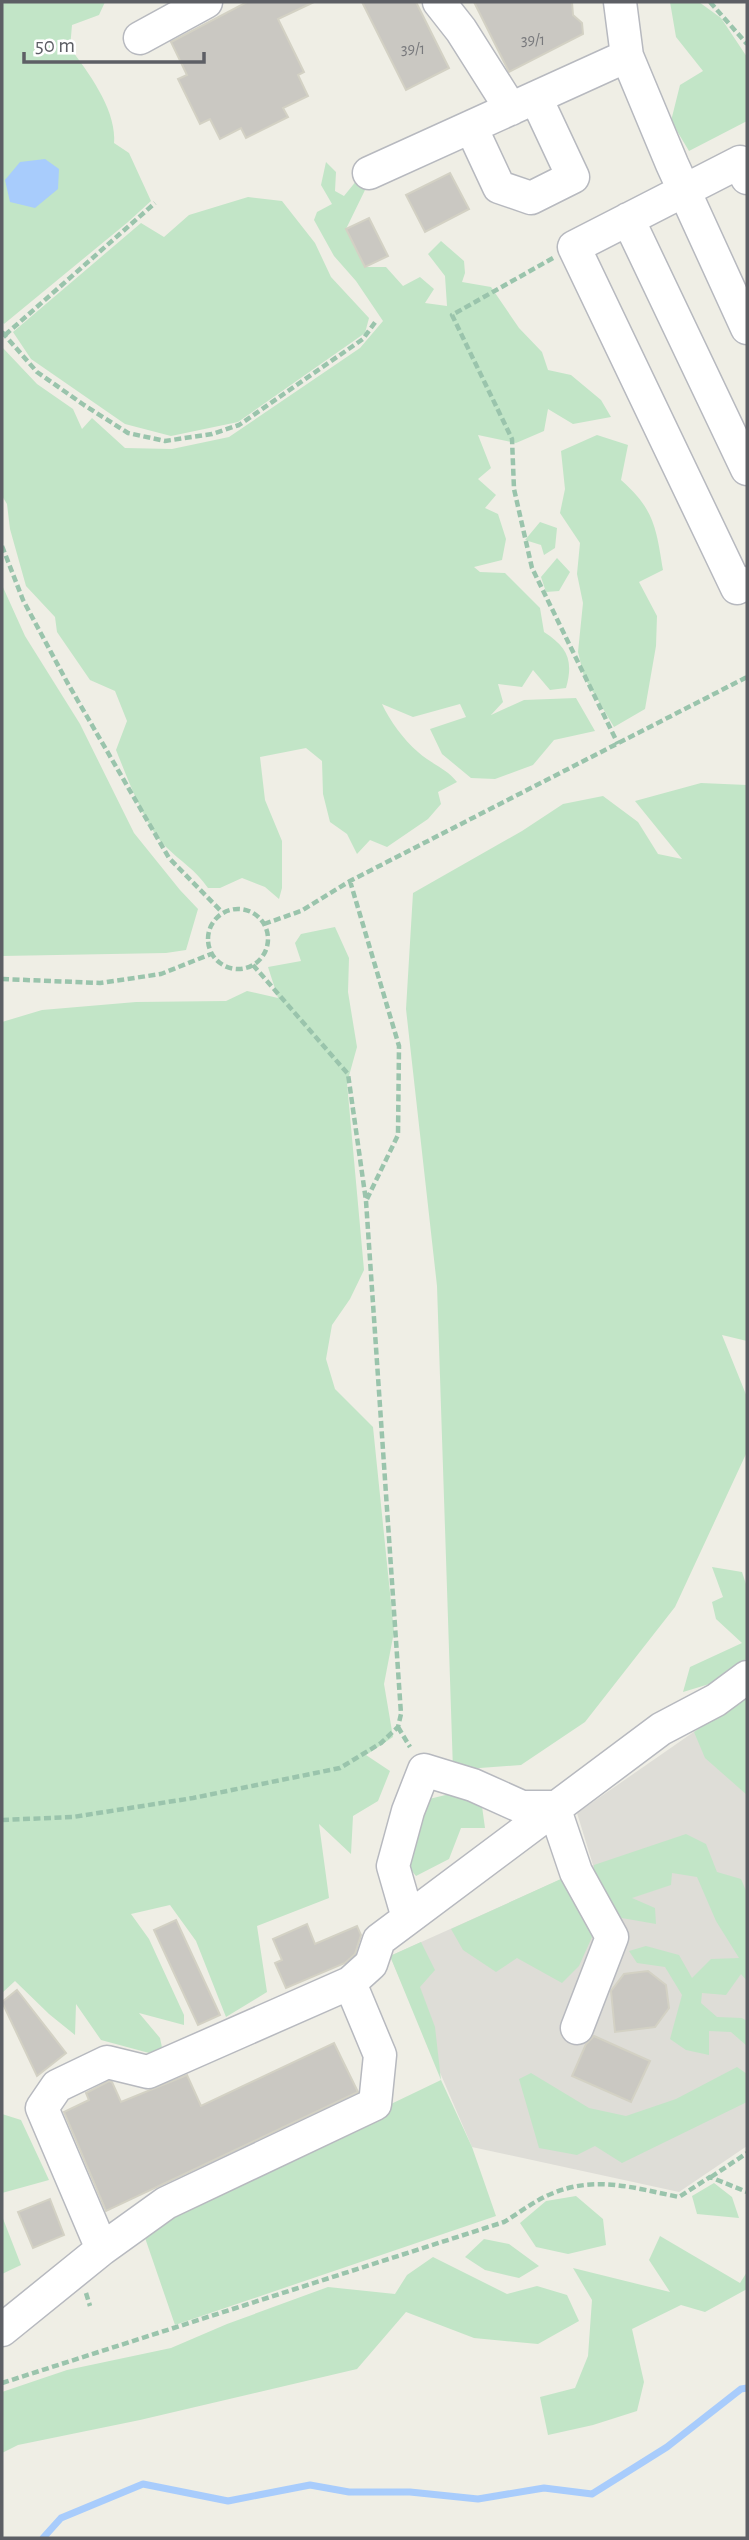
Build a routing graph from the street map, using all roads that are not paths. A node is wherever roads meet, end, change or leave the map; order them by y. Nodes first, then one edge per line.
1 (206, 2) edge
2 (439, 2) edge
3 (620, 2) edge
4 (140, 38) dead end
5 (627, 56) junction
6 (524, 103) junction
7 (471, 127) junction
8 (369, 173) dead end
9 (747, 178) edge
10 (684, 191) junction
11 (628, 219) junction
12 (747, 328) edge
13 (747, 470) edge
14 (747, 583) edge
15 (747, 1678) edge
16 (554, 1807) junction
17 (408, 1918) junction
18 (350, 1983) junction
19 (577, 2028) dead end
20 (102, 2249) junction
21 (2, 2330) edge

1 - 4 lane
2 - 6 lane
3 - 5 lane
5 - 6 lane
5 - 10 lane
6 - 7 lane
6 - 7 lane
7 - 8 lane
9 - 10 lane
10 - 11 lane
10 - 12 lane
11 - 13 lane
11 - 14 lane
15 - 16 lane
16 - 17 lane
16 - 17 lane
16 - 19 lane
17 - 18 lane
18 - 20 lane
18 - 20 lane
20 - 21 lane

